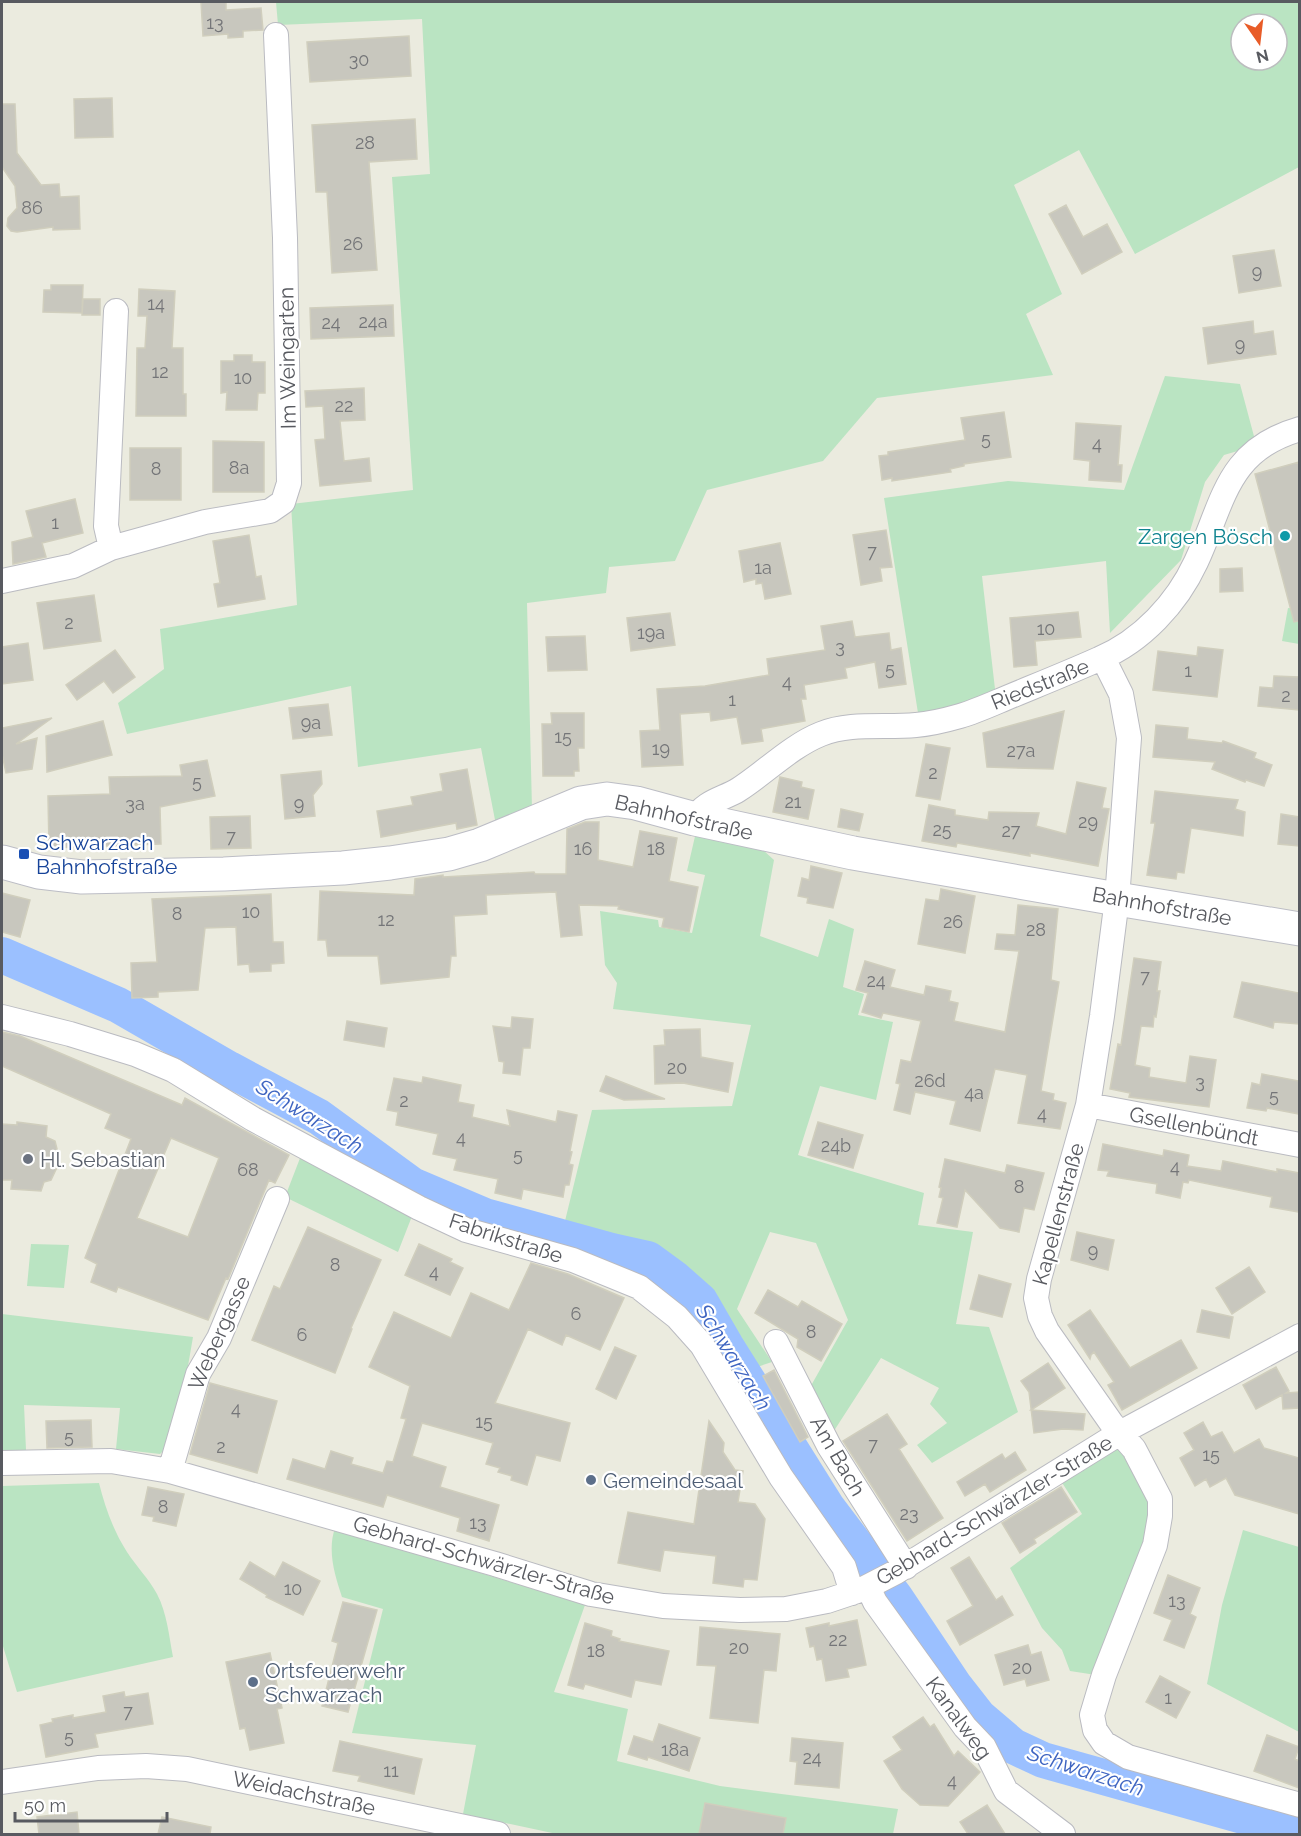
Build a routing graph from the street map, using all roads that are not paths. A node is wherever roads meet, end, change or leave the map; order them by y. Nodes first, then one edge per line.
1 (276, 35) dead end
2 (116, 311) dead end
3 (1299, 429) edge
4 (111, 548) junction
5 (2, 581) edge
6 (1103, 658) junction
7 (695, 819) junction
8 (2, 862) edge
9 (1117, 899) junction
10 (1299, 929) edge
11 (2, 1017) edge
12 (1088, 1105) junction
13 (1299, 1145) edge
14 (277, 1200) dead end
15 (1299, 1336) edge
16 (776, 1342) dead end
17 (1120, 1433) junction
18 (2, 1463) edge
19 (170, 1470) junction
20 (901, 1570) junction
21 (863, 1588) junction
22 (2, 1782) edge
23 (1299, 1805) edge
24 (498, 1834) edge
25 (1063, 1834) edge

1 - 4 street, Im Weingarten
2 - 4 street
3 - 6 street, Riedstraße
4 - 5 street, Im Weingarten
6 - 7 street, Riedstraße
6 - 9 street, Kapellenstraße
7 - 8 street, Bahnhofstraße
7 - 9 street, Bahnhofstraße
9 - 10 street, Bahnhofstraße
9 - 12 street, Kapellenstraße
11 - 21 street, Fabrikstraße
12 - 13 street, Gsellenbündt
12 - 17 street, Kapellenstraße
14 - 19 street, Webergasse
15 - 17 street, Gebhard-Schwärzler-Straße
16 - 20 street, Am Bach
17 - 20 street, Gebhard-Schwärzler-Straße
17 - 23 street, Kapellenstraße
18 - 19 street, Gebhard-Schwärzler-Straße
19 - 21 street, Gebhard-Schwärzler-Straße
20 - 21 street, Gebhard-Schwärzler-Straße
21 - 25 street, Kanalweg
22 - 24 street, Weidachstraße

